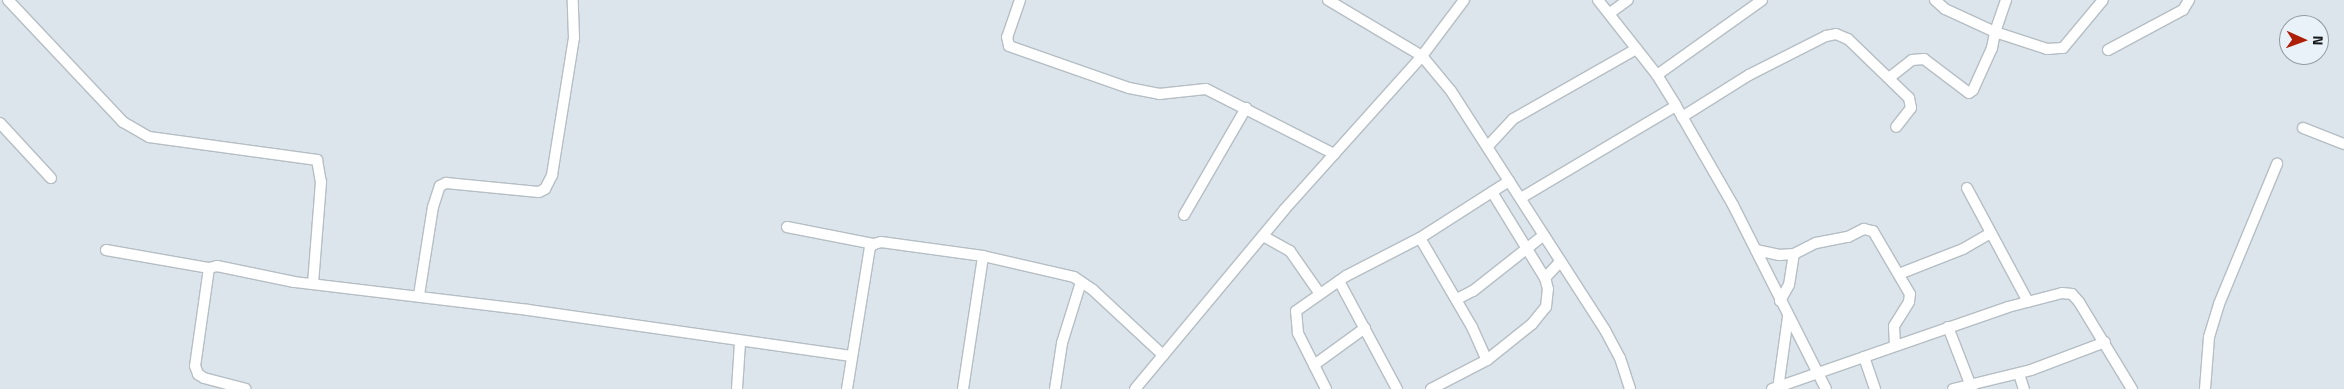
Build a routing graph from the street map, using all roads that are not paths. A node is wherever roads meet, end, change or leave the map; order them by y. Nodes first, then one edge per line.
1 (8, 0) edge
2 (573, 0) edge
3 (1020, 0) edge
4 (1328, 0) edge
5 (1464, 0) edge
6 (1598, 0) edge
7 (1628, 0) edge
8 (1760, 0) edge
9 (1935, 0) edge
10 (2006, 0) edge
11 (2103, 0) edge
12 (2189, 0) edge
13 (1610, 13) junction
14 (1995, 32) junction
15 (1636, 49) junction
16 (2108, 50) dead end
17 (1422, 56) junction
18 (1657, 75) junction
19 (1889, 78) junction
20 (1676, 106) junction
21 (1246, 108) junction
22 (1682, 116) junction
23 (0, 123) edge
24 (1896, 127) dead end
25 (2303, 128) dead end
26 (2344, 144) edge
27 (1488, 146) junction
28 (1334, 154) junction
29 (2277, 164) dead end
30 (51, 178) dead end
31 (1509, 181) junction
32 (1967, 188) dead end
33 (1492, 192) junction
34 (1521, 198) junction
35 (1184, 215) dead end
36 (787, 228) dead end
37 (1991, 233) junction
38 (1544, 234) junction
39 (1263, 236) junction
40 (1420, 238) junction
41 (874, 244) junction
42 (1526, 248) junction
43 (106, 250) dead end
44 (1756, 250) junction
45 (1794, 254) junction
46 (983, 256) junction
47 (1561, 261) junction
48 (209, 268) junction
49 (1899, 274) junction
50 (1544, 278) junction
51 (1340, 281) junction
52 (1081, 282) junction
53 (313, 284) junction
54 (1320, 294) junction
55 (419, 296) junction
56 (1456, 299) junction
57 (1780, 301) junction
58 (2028, 302) junction
59 (1788, 317) junction
60 (1948, 327) junction
61 (1365, 328) junction
62 (740, 342) junction
63 (2106, 342) junction
64 (1895, 346) junction
65 (1163, 355) junction
66 (850, 356) junction
67 (1864, 357) junction
68 (1487, 360) junction
69 (1314, 365) junction
70 (1820, 373) junction
71 (2019, 374) junction
72 (1971, 386) edge
73 (1434, 388) edge
74 (1776, 388) edge
75 (246, 389) edge
76 (737, 389) edge
77 (847, 389) edge
78 (963, 389) edge
79 (1055, 389) edge
80 (1134, 389) edge
81 (1326, 389) edge
82 (1397, 389) edge
83 (1630, 389) edge
84 (1826, 389) edge
85 (1874, 389) edge
86 (1953, 389) edge
87 (2024, 389) edge
88 (2132, 389) edge
89 (2205, 389) edge

1 - 53 street
2 - 55 street
3 - 21 street
4 - 17 street
5 - 17 street
6 - 13 street
7 - 13 street
8 - 18 street
9 - 14 street
10 - 14 street
11 - 14 street
12 - 16 street
13 - 15 street
14 - 19 street
15 - 18 street
15 - 27 street
17 - 27 street
17 - 28 street
18 - 20 street
19 - 22 street
19 - 24 street
20 - 22 street
20 - 34 street
21 - 28 street
21 - 35 street
22 - 44 street
23 - 30 street
25 - 26 street
27 - 31 street
28 - 39 street
29 - 89 street
31 - 33 street
31 - 34 street
32 - 37 street
33 - 40 street
33 - 42 street
34 - 38 street
36 - 41 street
37 - 49 street
37 - 58 street
38 - 42 street
38 - 47 street
39 - 54 street
39 - 65 street
40 - 51 street
40 - 56 street
41 - 46 street
41 - 66 street
42 - 50 street
42 - 56 street
43 - 48 street
44 - 45 street
44 - 57 street
45 - 49 street
45 - 57 street
46 - 52 street
46 - 78 street
47 - 50 street
47 - 83 street
48 - 53 street
48 - 75 street
49 - 64 street
50 - 68 street
51 - 54 street
51 - 61 street
52 - 65 street
52 - 79 street
53 - 55 street
54 - 69 street
55 - 62 street
56 - 68 street
57 - 59 street
58 - 60 street
58 - 63 street
59 - 70 street
59 - 74 street
60 - 64 street
60 - 72 street
61 - 69 street
61 - 82 street
62 - 66 street
62 - 76 street
63 - 71 street
63 - 88 street
64 - 67 street
65 - 80 street
66 - 77 street
67 - 70 street
67 - 85 street
68 - 73 street
69 - 81 street
70 - 74 street
70 - 84 street
71 - 72 street
71 - 87 street
72 - 86 street

